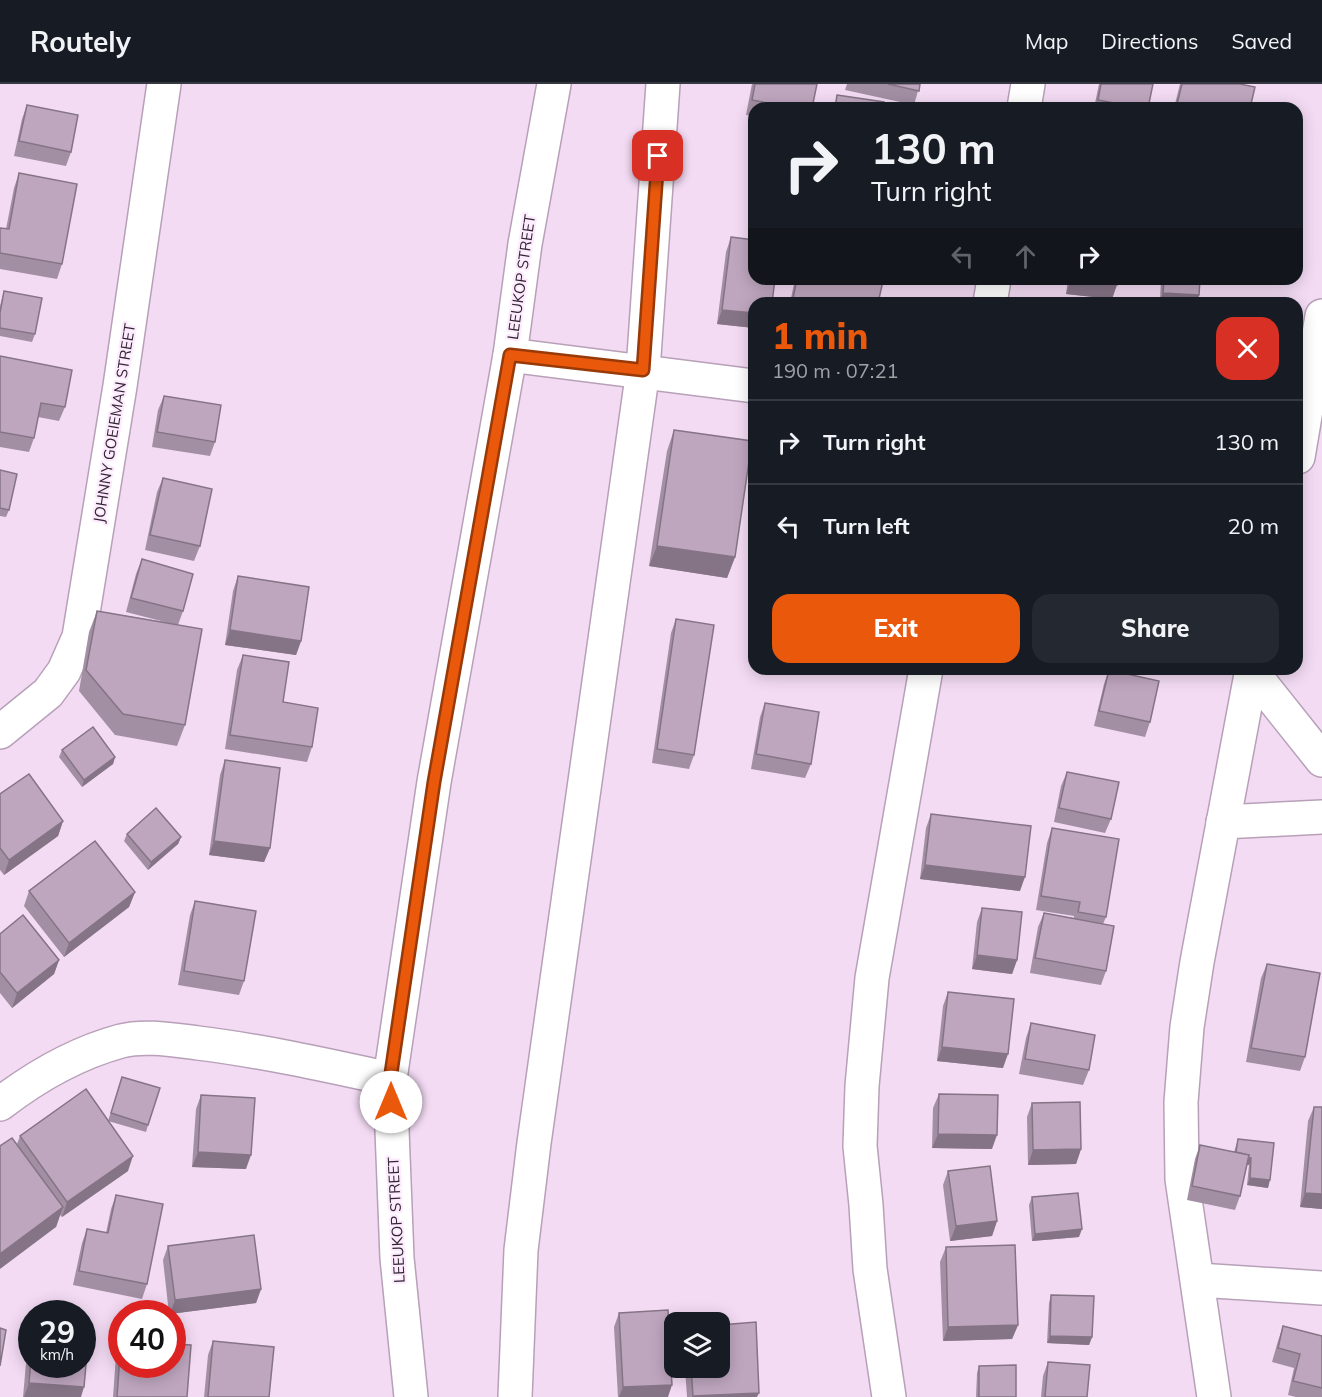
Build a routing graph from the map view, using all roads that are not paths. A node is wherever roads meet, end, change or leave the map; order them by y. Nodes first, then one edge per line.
1 (164, 84) edge
2 (554, 84) edge
3 (663, 84) edge
4 (1028, 84) edge
5 (1025, 102) edge
6 (1322, 316) edge
7 (510, 355) junction
8 (643, 370) junction
9 (748, 385) edge
10 (1303, 428) edge
11 (925, 675) edge
12 (1251, 675) edge
13 (1256, 675) edge
14 (0, 732) edge
15 (1322, 760) edge
16 (1322, 818) edge
17 (1224, 822) junction
18 (390, 1080) junction
19 (0, 1104) edge
20 (1198, 1280) junction
21 (1322, 1288) edge
22 (411, 1397) edge
23 (515, 1397) edge
24 (889, 1397) edge
25 (1214, 1397) edge

1 - 14 street, JOHNNY GOEIEMAN STREET
2 - 7 street, LEEUKOP STREET
3 - 8 street
4 - 5 street
6 - 10 street
7 - 8 street
7 - 18 street, LEEUKOP STREET
8 - 9 street
8 - 23 street
11 - 24 street
12 - 17 street
13 - 15 street
16 - 17 street
17 - 20 street
18 - 19 street
18 - 22 street, LEEUKOP STREET
20 - 21 street
20 - 25 street

